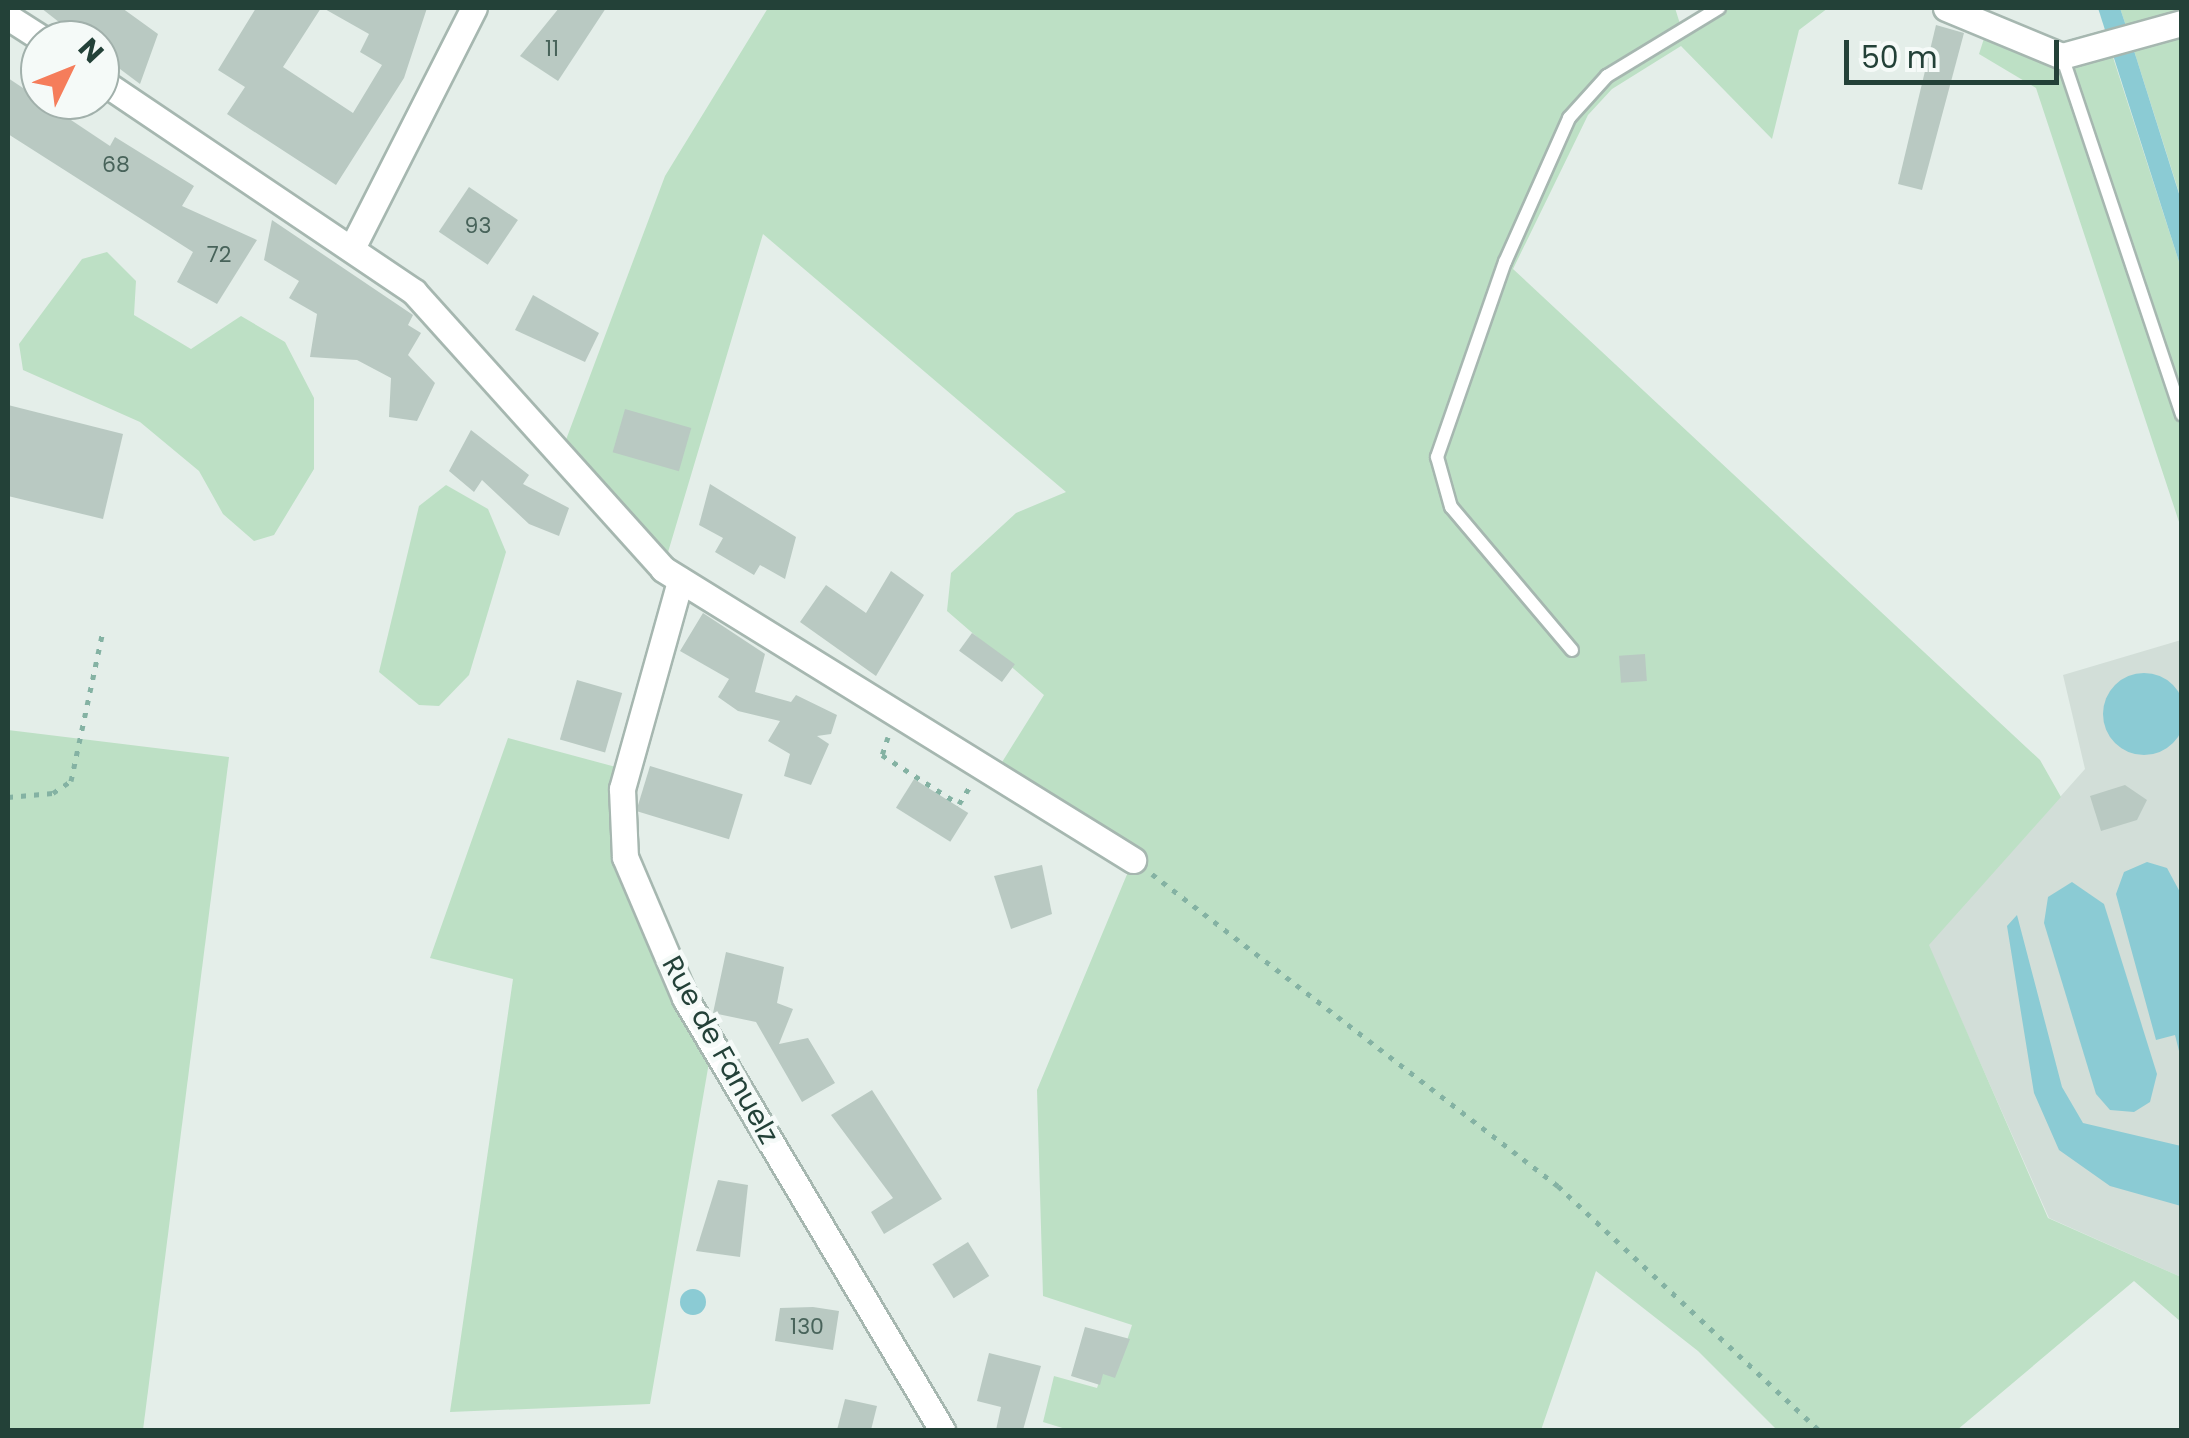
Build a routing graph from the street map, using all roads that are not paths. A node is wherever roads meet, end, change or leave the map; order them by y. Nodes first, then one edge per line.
1 (474, 8) edge
2 (1719, 8) edge
3 (1946, 8) edge
4 (2182, 23) edge
5 (2062, 56) junction
6 (120, 93) edge
7 (352, 248) junction
8 (2182, 414) edge
9 (680, 581) junction
10 (1572, 650) dead end
11 (1134, 860) road end
12 (942, 1430) edge

1 - 7 street
2 - 10 lane
3 - 5 street
4 - 5 street
5 - 8 lane
6 - 7 street
7 - 9 street
9 - 11 street
9 - 12 street, Rue de Fanuelz

